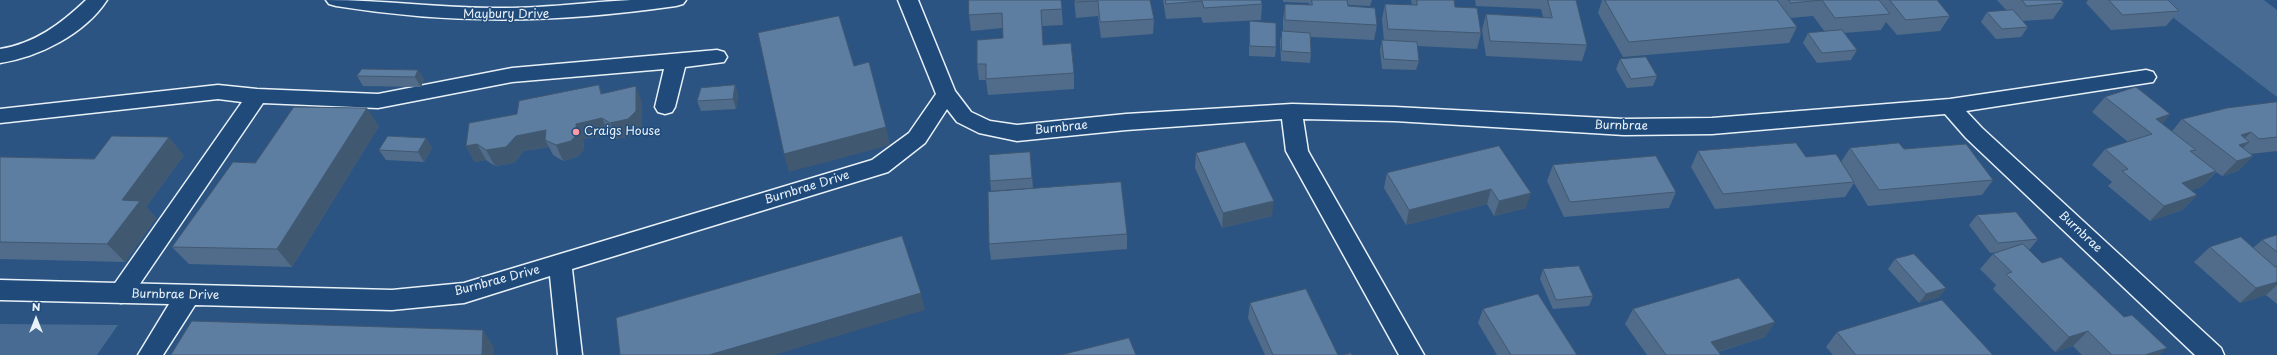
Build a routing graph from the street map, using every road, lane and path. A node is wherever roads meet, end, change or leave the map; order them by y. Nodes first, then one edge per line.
1 (97, 0) edge
2 (336, 0) edge
3 (676, 0) edge
4 (908, 0) edge
5 (0, 56) edge
6 (717, 57) dead end
7 (676, 61) junction
8 (2146, 77) dead end
9 (946, 94) junction
10 (257, 96) junction
11 (1950, 106) junction
12 (665, 107) dead end
13 (1292, 112) junction
14 (0, 116) edge
15 (560, 264) junction
16 (0, 290) edge
17 (121, 294) junction
18 (188, 295) junction
19 (150, 355) edge
20 (570, 355) edge
21 (1412, 355) edge
22 (2212, 355) edge

1 - 5 street
2 - 3 street, Maybury Drive
4 - 9 street, Burnbrae
6 - 7 street
7 - 10 street
7 - 12 street
8 - 11 street, Burnbrae
9 - 13 street, Burnbrae
9 - 15 street, Burnbrae Drive
10 - 14 street
10 - 17 street
11 - 13 street, Burnbrae
11 - 22 street, Burnbrae
13 - 21 street
15 - 18 street, Burnbrae Drive
15 - 20 street
16 - 17 street, Burnbrae Drive
17 - 18 street, Burnbrae Drive
18 - 19 street

